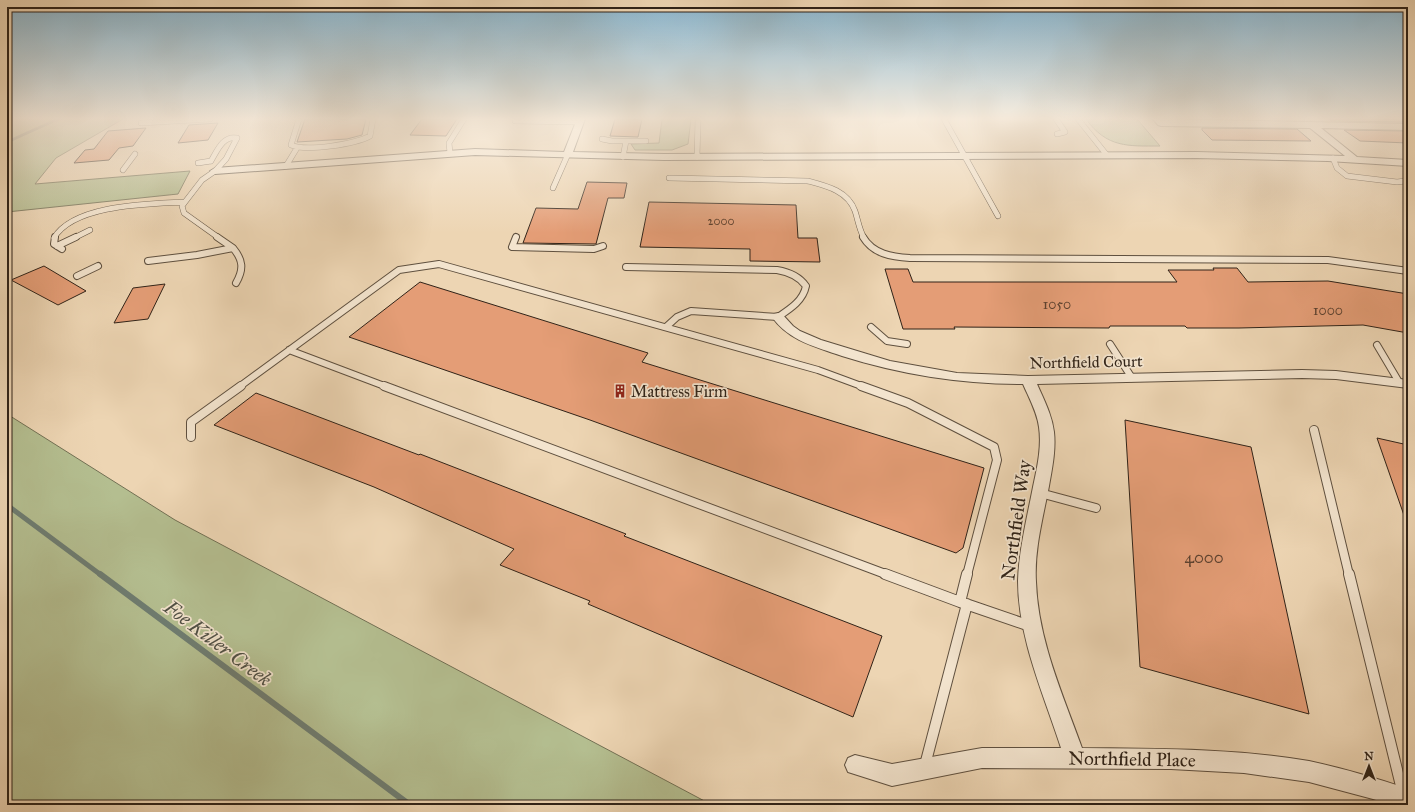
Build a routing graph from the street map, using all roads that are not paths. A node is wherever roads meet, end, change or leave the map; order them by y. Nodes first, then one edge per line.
1 (132, 157) edge
2 (214, 157) edge
3 (227, 157) edge
4 (292, 157) edge
5 (401, 157) edge
6 (567, 157) edge
7 (688, 157) edge
8 (696, 157) joint
9 (710, 157) edge
10 (965, 157) edge
11 (1270, 157) edge
12 (1351, 157) edge
13 (1333, 158) junction
14 (1354, 159) junction
15 (211, 161) junction
16 (198, 163) dead end
17 (1408, 163) edge
18 (286, 166) junction
19 (123, 170) dead end
20 (215, 171) junction
21 (669, 178) dead end
22 (1408, 178) edge
23 (553, 188) dead end
24 (184, 202) junction
25 (998, 216) dead end
26 (90, 230) dead end
27 (516, 237) dead end
28 (603, 246) dead end
29 (233, 248) junction
30 (148, 261) dead end
31 (98, 266) dead end
32 (626, 267) dead end
33 (1408, 271) edge
34 (77, 276) dead end
35 (236, 284) dead end
36 (778, 317) junction
37 (666, 327) junction
38 (871, 327) dead end
39 (907, 344) dead end
40 (1110, 344) dead end
41 (1377, 345) dead end
42 (289, 350) junction
43 (1132, 378) junction
44 (1028, 380) junction
45 (1403, 383) edge
46 (1314, 430) dead end
47 (191, 437) dead end
48 (1040, 493) junction
49 (1096, 508) dead end
50 (964, 603) junction
51 (1033, 627) junction
52 (1075, 758) junction
53 (855, 765) dead end
54 (924, 770) junction
55 (1406, 799) edge

1 - 19 lane
2 - 15 lane
3 - 20 lane
4 - 18 lane
5 - 18 street
6 - 23 lane
7 - 8 street
8 - 9 street
10 - 25 lane
11 - 13 street
12 - 14 street
13 - 14 street
13 - 22 lane
14 - 17 street
15 - 16 lane
15 - 20 lane
18 - 20 street
20 - 24 lane
21 - 33 lane
24 - 26 lane
24 - 29 lane
27 - 28 lane
29 - 30 lane
29 - 35 lane
31 - 34 lane
32 - 36 lane
36 - 37 lane
36 - 44 street, Northfield Court
37 - 42 lane
37 - 50 lane
38 - 39 lane
40 - 43 lane
41 - 45 lane
42 - 47 lane
42 - 50 lane
43 - 44 street, Northfield Court
43 - 45 street, Northfield Court
44 - 48 street, Northfield Way
46 - 55 lane
48 - 49 lane
48 - 51 street, Northfield Way
50 - 51 lane
50 - 54 lane
51 - 52 street, Northfield Way
52 - 54 street, Northfield Place
52 - 55 street, Northfield Place
53 - 54 street, Northfield Place

